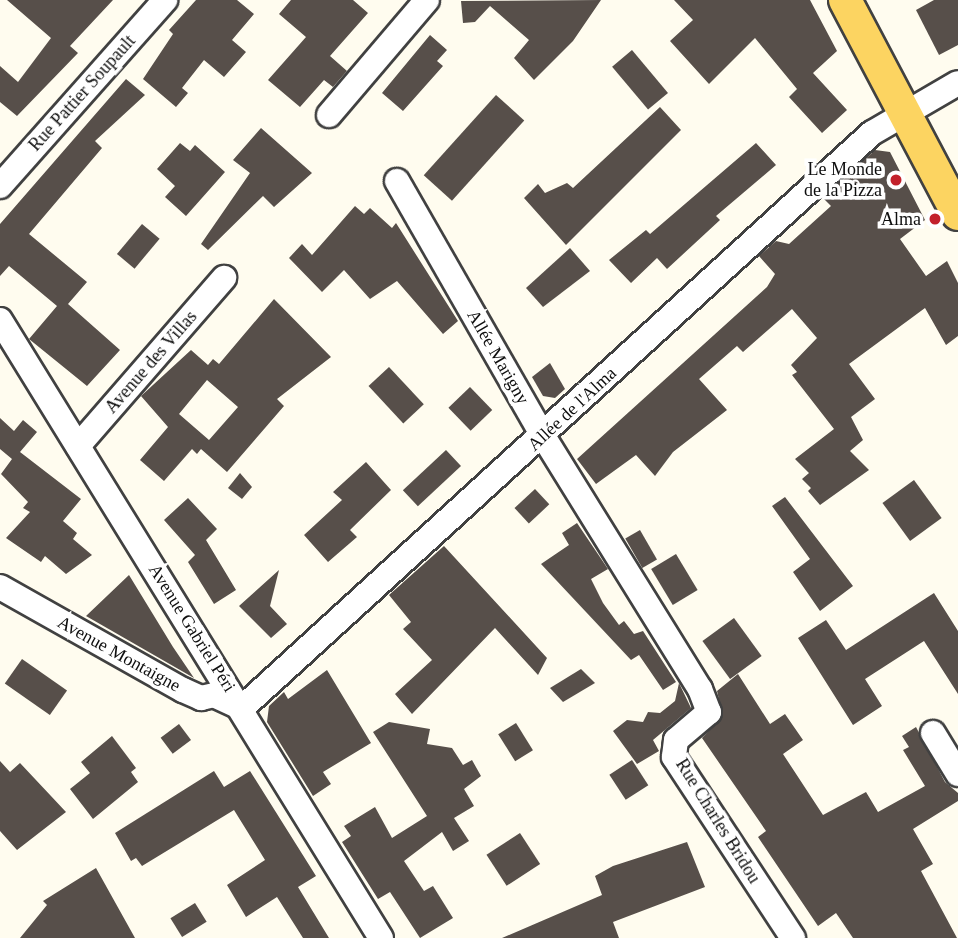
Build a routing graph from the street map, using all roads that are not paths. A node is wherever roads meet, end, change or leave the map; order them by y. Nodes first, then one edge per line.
1 (165, 0) edge
2 (427, 0) edge
3 (845, 0) edge
4 (958, 83) edge
5 (904, 112) junction
6 (329, 115) dead end
7 (397, 181) dead end
8 (0, 186) edge
9 (958, 214) edge
10 (224, 278) dead end
11 (0, 320) edge
12 (543, 436) junction
13 (78, 446) junction
14 (0, 587) edge
15 (666, 638) joint
16 (242, 708) junction
17 (933, 733) dead end
18 (958, 774) edge
19 (381, 938) edge
20 (793, 938) edge

1 - 8 street, Rue Pattier Soupault
2 - 6 street
3 - 5 main road
4 - 5 street, Allée de l'Alma
5 - 9 main road
5 - 12 street, Allée de l'Alma
7 - 12 street, Allée Marigny
10 - 13 street, Avenue des Villas
11 - 13 street, Avenue Gabriel Péri
12 - 15 street, Allée Marigny
12 - 16 street, Allée de l'Alma
13 - 16 street, Avenue Gabriel Péri
14 - 16 street, Avenue Montaigne
15 - 20 street, Rue Charles Bridou
16 - 19 street, Avenue Gabriel Péri
17 - 18 street

